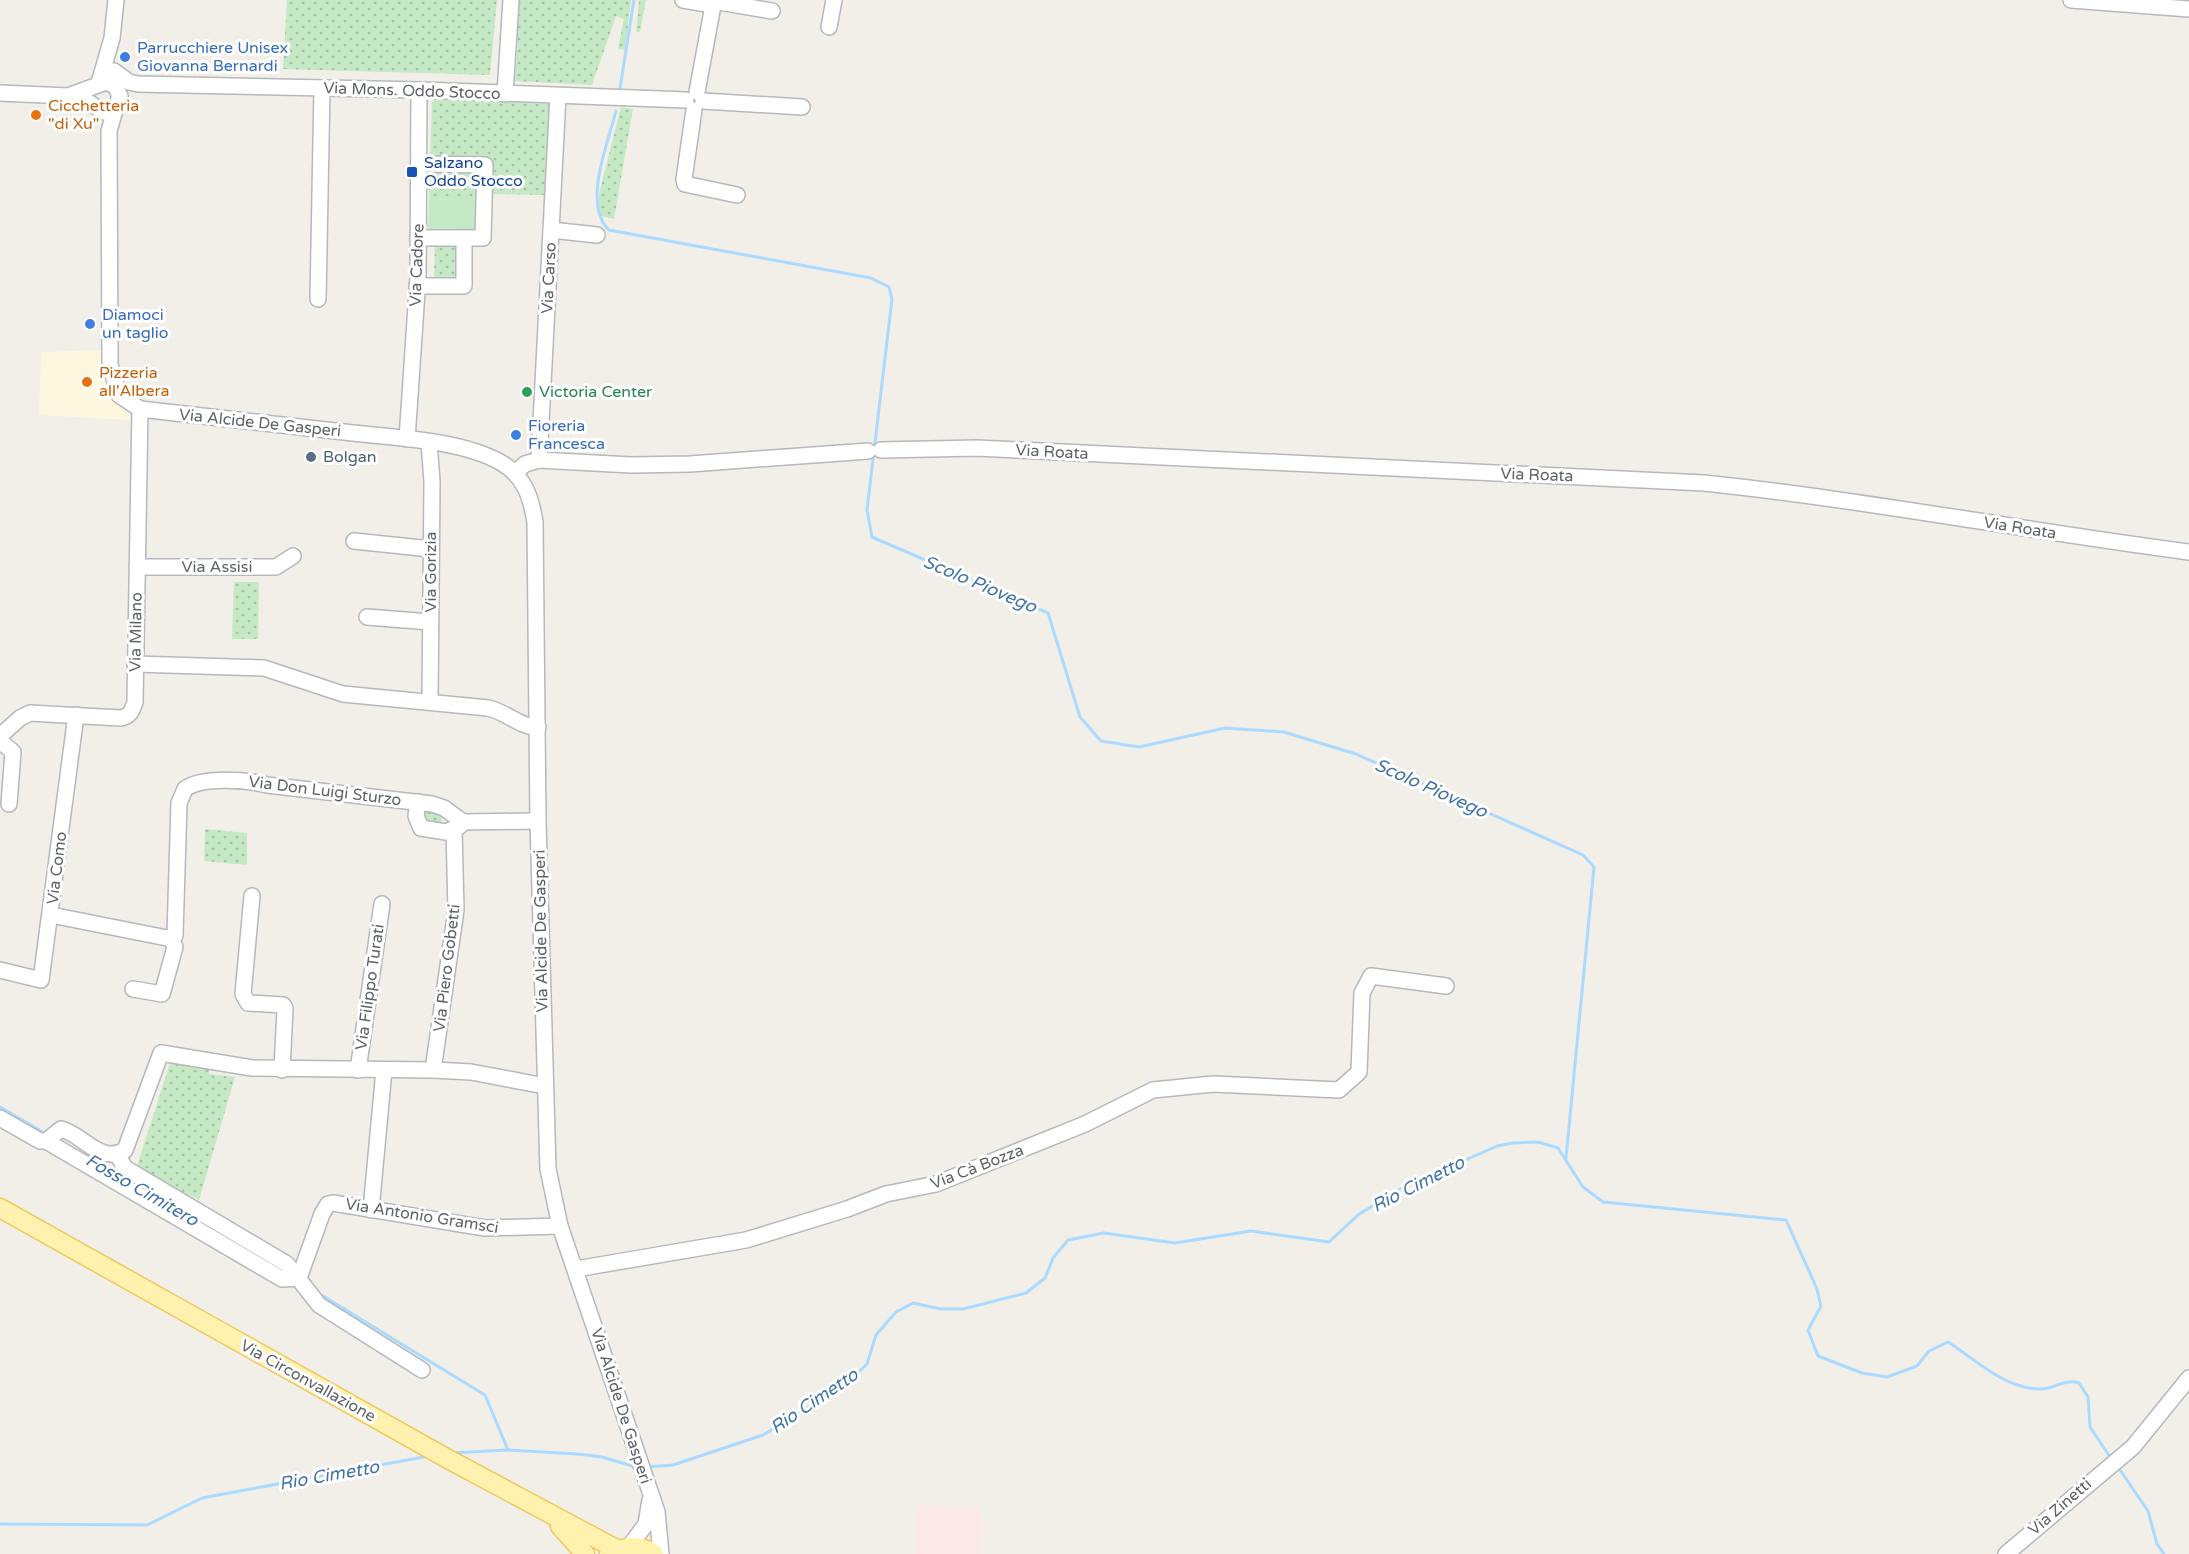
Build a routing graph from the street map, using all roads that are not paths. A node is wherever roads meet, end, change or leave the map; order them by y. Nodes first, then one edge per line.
1 (116, 0) edge
2 (511, 0) edge
3 (683, 0) edge
4 (834, 0) edge
5 (2071, 0) edge
6 (713, 2) edge
7 (2189, 9) edge
8 (772, 11) dead end
9 (829, 27) dead end
10 (112, 39) junction
11 (96, 85) junction
12 (121, 88) junction
13 (322, 88) junction
14 (419, 90) junction
15 (0, 93) edge
16 (505, 94) junction
17 (68, 96) junction
18 (558, 96) junction
19 (695, 101) junction
20 (95, 107) junction
21 (802, 107) dead end
22 (109, 131) junction
23 (419, 164) junction
24 (737, 195) dead end
25 (551, 230) junction
26 (597, 235) dead end
27 (418, 238) junction
28 (464, 238) junction
29 (417, 286) junction
30 (318, 299) dead end
31 (140, 409) junction
32 (407, 439) junction
33 (429, 443) junction
34 (539, 460) junction
35 (515, 473) junction
36 (354, 541) dead end
37 (431, 549) junction
38 (2189, 552) edge
39 (293, 556) dead end
40 (137, 567) junction
41 (367, 617) dead end
42 (430, 622) junction
43 (135, 664) junction
44 (430, 702) junction
45 (76, 715) junction
46 (538, 727) junction
47 (0, 736) edge
48 (0, 741) edge
49 (418, 802) junction
50 (9, 804) dead end
51 (538, 821) junction
52 (458, 826) junction
53 (252, 896) dead end
54 (382, 904) dead end
55 (51, 915) junction
56 (171, 938) junction
57 (0, 970) edge
58 (1446, 986) dead end
59 (134, 988) dead end
60 (282, 1070) junction
61 (358, 1070) junction
62 (384, 1070) junction
63 (434, 1070) junction
64 (545, 1086) junction
65 (0, 1118) edge
66 (50, 1137) junction
67 (117, 1154) junction
68 (0, 1208) edge
69 (371, 1210) junction
70 (560, 1226) junction
71 (576, 1269) junction
72 (299, 1278) junction
73 (422, 1370) dead end
74 (2189, 1378) edge
75 (651, 1494) junction
76 (535, 1506) junction
77 (618, 1550) edge
78 (585, 1554) edge
79 (654, 1554) edge
80 (661, 1554) edge
81 (2006, 1554) edge

1 - 10 street
2 - 16 street
3 - 6 street
4 - 9 street
5 - 7 street
6 - 8 street
6 - 19 street
10 - 11 street
10 - 12 street
11 - 12 street
11 - 17 street
11 - 20 street
12 - 13 street, Via Mons. Oddo Stocco
12 - 20 street
12 - 22 street
13 - 14 street, Via Mons. Oddo Stocco
13 - 30 street
14 - 16 street, Via Mons. Oddo Stocco
14 - 23 street, Via Cadore
15 - 17 street
16 - 18 street, Via Mons. Oddo Stocco
17 - 20 street
18 - 19 street, Via Mons. Oddo Stocco
18 - 25 street, Via Carso
19 - 21 street, Via Mons. Oddo Stocco
19 - 24 street
20 - 22 street
22 - 31 street
23 - 27 street, Via Cadore
23 - 28 street
25 - 26 street
25 - 34 street, Via Carso
27 - 28 street
27 - 29 street, Via Cadore
28 - 29 street
29 - 32 street, Via Cadore
31 - 32 street, Via Alcide De Gasperi
31 - 40 street, Via Milano
32 - 33 street, Via Alcide De Gasperi
33 - 35 street, Via Alcide De Gasperi
33 - 37 street, Via Gorizia
34 - 35 street
34 - 38 street, Via Roata
35 - 46 street, Via Alcide De Gasperi
36 - 37 street
37 - 42 street, Via Gorizia
39 - 40 street, Via Assisi
40 - 43 street, Via Milano
41 - 42 street
42 - 44 street, Via Gorizia
43 - 44 street
43 - 45 street, Via Milano
44 - 46 street
45 - 47 street, Via Milano
45 - 55 street, Via Como
46 - 51 street, Via Alcide De Gasperi
48 - 50 street
49 - 52 street, Via Don Luigi Sturzo
49 - 52 street, Via Don Luigi Sturzo
49 - 56 street, Via Don Luigi Sturzo
51 - 52 street, Via Don Luigi Sturzo
51 - 64 street, Via Alcide De Gasperi
52 - 63 street, Via Piero Gobetti
53 - 60 street
54 - 61 street, Via Filippo Turati
55 - 56 street
55 - 57 street, Via Como
56 - 59 street
58 - 71 street, Via Cà Bozza
60 - 61 street, Via Filippo Turati
60 - 67 street, Via Filippo Turati
61 - 62 street, Via Filippo Turati
62 - 63 street, Via Filippo Turati
62 - 69 street
63 - 64 street, Via Filippo Turati
64 - 70 street, Via Alcide De Gasperi
65 - 66 street
66 - 67 street
66 - 72 street
67 - 72 street
68 - 76 main road, Via Circonvallazione
69 - 70 street, Via Antonio Gramsci
69 - 72 street, Via Antonio Gramsci
70 - 71 street, Via Alcide De Gasperi
71 - 75 street, Via Alcide De Gasperi
72 - 73 street
74 - 81 street, Via Zinetti
75 - 77 street
75 - 80 street, Via Alcide De Gasperi
76 - 77 main road, Via Circonvallazione
76 - 78 main road
77 - 79 main road, Via Circonvallazione

